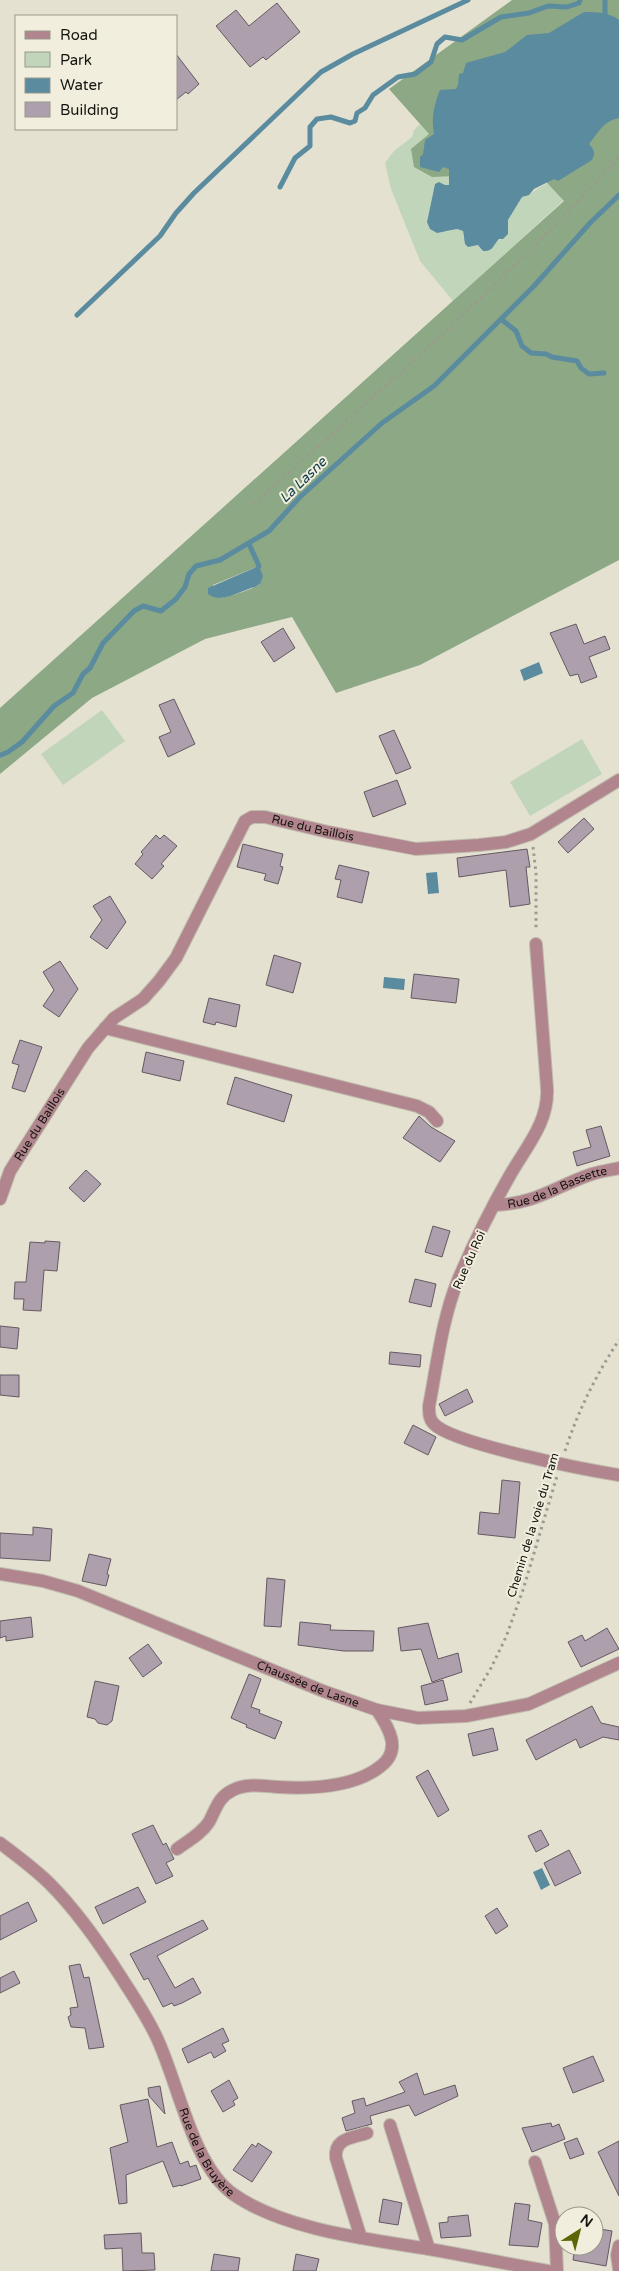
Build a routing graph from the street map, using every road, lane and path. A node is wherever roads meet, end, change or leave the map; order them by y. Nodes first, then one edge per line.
1 (619, 156) edge
2 (254, 504) dead end
3 (619, 780) edge
4 (531, 834) junction
5 (536, 944) joint
6 (105, 1028) junction
7 (437, 1121) dead end
8 (619, 1168) edge
9 (0, 1199) edge
10 (495, 1205) junction
11 (619, 1340) edge
12 (560, 1465) junction
13 (619, 1475) edge
14 (0, 1574) edge
15 (619, 1663) edge
16 (377, 1710) junction
17 (466, 1716) junction
18 (0, 1843) edge
19 (177, 1849) dead end
20 (390, 2125) dead end
21 (368, 2133) dead end
22 (535, 2162) dead end
23 (361, 2238) junction
24 (619, 2246) edge
25 (429, 2249) junction
26 (619, 2270) edge
27 (548, 2271) edge
28 (557, 2271) edge

1 - 2 path
3 - 4 street, Rue du Baillois
4 - 5 path
4 - 6 street, Rue du Baillois
5 - 10 street, Rue du Roi
6 - 7 street
6 - 9 street, Rue du Baillois
8 - 10 street, Rue de la Bassette
10 - 12 street, Rue du Roi
11 - 12 path, Chemin de la voie du Tram
12 - 13 street, Rue du Roi
12 - 17 path, Chemin de la voie du Tram
14 - 16 street, Chaussée de Lasne
15 - 17 street, Chaussée de Lasne
16 - 17 street, Chaussée de Lasne
16 - 19 street
18 - 23 street, Rue de la Bruyère
20 - 25 street
21 - 23 street
22 - 28 street
23 - 25 street, Rue de la Bruyère
24 - 26 street
25 - 27 street, Rue de la Bruyère

